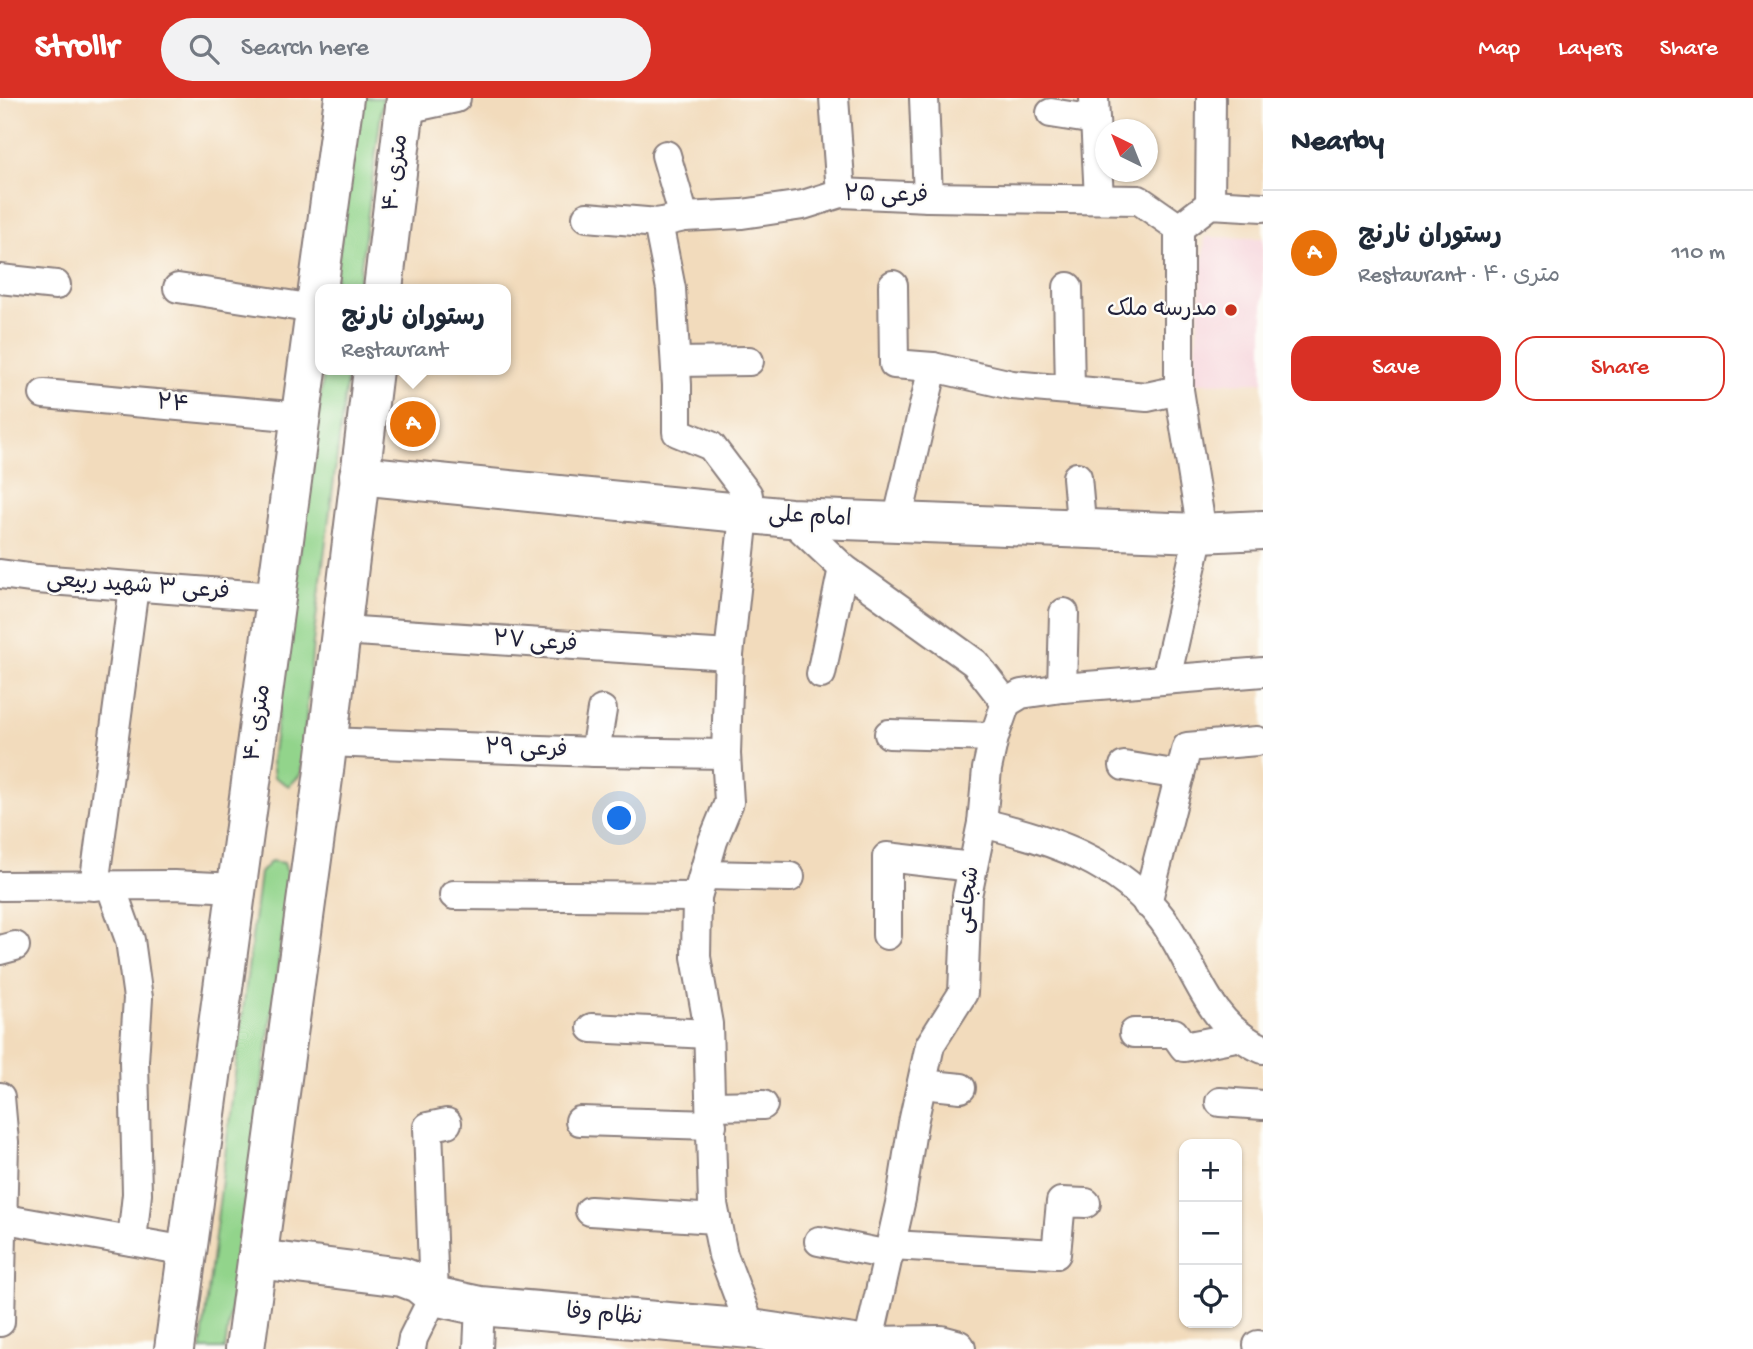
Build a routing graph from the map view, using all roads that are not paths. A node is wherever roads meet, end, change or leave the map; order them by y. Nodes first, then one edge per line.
1 (344, 98) edge
2 (456, 98) edge
3 (834, 98) edge
4 (924, 98) edge
5 (1211, 98) edge
6 (405, 104) edge
7 (1094, 109) edge
8 (1051, 113) dead end
9 (666, 155) dead end
10 (841, 193) junction
11 (929, 197) junction
12 (1099, 199) junction
13 (1210, 204) junction
14 (1263, 207) edge
15 (587, 217) dead end
16 (671, 220) junction
17 (1179, 228) junction
18 (0, 279) edge
19 (318, 284) edge
20 (384, 284) edge
21 (55, 285) dead end
22 (893, 285) dead end
23 (1068, 287) dead end
24 (178, 288) dead end
25 (315, 309) joint
26 (750, 361) dead end
27 (676, 362) junction
28 (933, 367) junction
29 (372, 375) edge
30 (1070, 390) junction
31 (1179, 390) junction
32 (44, 394) dead end
33 (301, 417) junction
34 (361, 468) junction
35 (746, 505) junction
36 (901, 505) junction
37 (1263, 513) edge
38 (790, 518) junction
39 (1199, 523) junction
40 (1263, 530) edge
41 (843, 568) junction
42 (0, 574) edge
43 (134, 587) junction
44 (276, 597) junction
45 (1064, 613) dead end
46 (341, 631) junction
47 (729, 654) junction
48 (1263, 672) edge
49 (821, 674) dead end
50 (1166, 679) junction
51 (1062, 688) junction
52 (1006, 703) junction
53 (602, 710) dead end
54 (889, 734) dead end
55 (994, 737) junction
56 (327, 741) junction
57 (1257, 741) dead end
58 (595, 752) junction
59 (726, 754) junction
60 (1124, 766) dead end
61 (1180, 775) junction
62 (982, 822) junction
63 (972, 867) junction
64 (790, 877) dead end
65 (0, 886) edge
66 (102, 886) junction
67 (701, 886) junction
68 (237, 888) junction
69 (454, 895) dead end
70 (1147, 903) junction
71 (887, 935) dead end
72 (592, 1028) dead end
73 (1133, 1033) dead end
74 (708, 1034) junction
75 (1252, 1043) edge
76 (922, 1084) junction
77 (961, 1087) dead end
78 (0, 1097) edge
79 (1220, 1102) dead end
80 (764, 1105) dead end
81 (1263, 1105) edge
82 (712, 1116) junction
83 (580, 1121) dead end
84 (447, 1123) dead end
85 (2, 1142) edge
86 (1086, 1203) dead end
87 (590, 1211) dead end
88 (2, 1218) edge
89 (716, 1219) junction
90 (132, 1241) junction
91 (819, 1241) dead end
92 (890, 1250) junction
93 (187, 1251) junction
94 (257, 1259) junction
95 (434, 1296) junction
96 (480, 1306) junction
97 (0, 1322) edge
98 (728, 1335) edge
99 (868, 1347) edge
100 (174, 1349) edge
101 (245, 1349) edge
102 (411, 1349) edge
103 (478, 1349) edge
104 (956, 1349) edge

1 - 19 main road, ۴۰ متری
2 - 6 street
3 - 10 street
4 - 11 street
5 - 13 street
6 - 20 main road, ۴۰ متری
7 - 8 street
7 - 12 street
9 - 16 street
10 - 11 street, فرعی ۲۵
10 - 16 street, فرعی ۲۵
11 - 12 street, فرعی ۲۵
12 - 17 street, فرعی ۲۵
13 - 14 street
13 - 17 street
15 - 16 street, فرعی ۲۵
16 - 27 street
17 - 31 street
18 - 21 street
22 - 28 street
23 - 30 street
24 - 25 street
25 - 33 main road, ۴۰ متری
26 - 27 street
27 - 35 street
28 - 30 street
28 - 36 street
29 - 34 main road
30 - 31 street
31 - 39 street
32 - 33 street, ۲۴
33 - 44 main road, ۴۰ متری
34 - 35 main road, امام علی
34 - 46 main road
35 - 36 main road
35 - 38 main road, امام علی
35 - 47 street
36 - 39 main road
37 - 39 main road
38 - 39 main road, امام علی
38 - 41 street
39 - 40 main road, امام علی
39 - 50 street
41 - 49 street
41 - 52 street
42 - 43 street, فرعی ۳ شهید ربیعی
43 - 44 street, فرعی ۳ شهید ربیعی
43 - 66 street
44 - 68 main road, ۴۰ متری
45 - 51 street
46 - 47 street, فرعی ۲۷
46 - 56 main road
47 - 59 street
48 - 50 street
50 - 51 street
51 - 52 street
52 - 55 street, شجاعی
53 - 58 street
54 - 55 street
55 - 62 street, شجاعی
56 - 58 street, فرعی ۲۹
56 - 94 main road
57 - 61 street
58 - 59 street, فرعی ۲۹
59 - 67 street
60 - 61 street
61 - 70 street
62 - 63 street, شجاعی
62 - 70 street
63 - 71 street
63 - 76 street, شجاعی
64 - 67 street
65 - 66 street
66 - 68 street
66 - 90 street
67 - 69 street
67 - 74 street
68 - 93 main road, ۴۰ متری
70 - 75 street
72 - 74 street
73 - 75 street
74 - 82 street
76 - 77 street
76 - 92 street, شجاعی
78 - 85 street
79 - 81 street
80 - 82 street
82 - 83 street
82 - 89 street
84 - 95 street
85 - 88 street
86 - 92 street
87 - 89 street
88 - 90 street
88 - 97 street
89 - 98 street
90 - 93 street
91 - 92 street
92 - 99 street, شجاعی
93 - 100 main road, ۴۰ متری
94 - 95 main road, نظام وفا
94 - 101 main road
95 - 96 main road, نظام وفا
95 - 102 street
96 - 98 main road, نظام وفا
96 - 103 street
98 - 99 main road, نظام وفا
99 - 104 main road, نظام وفا

